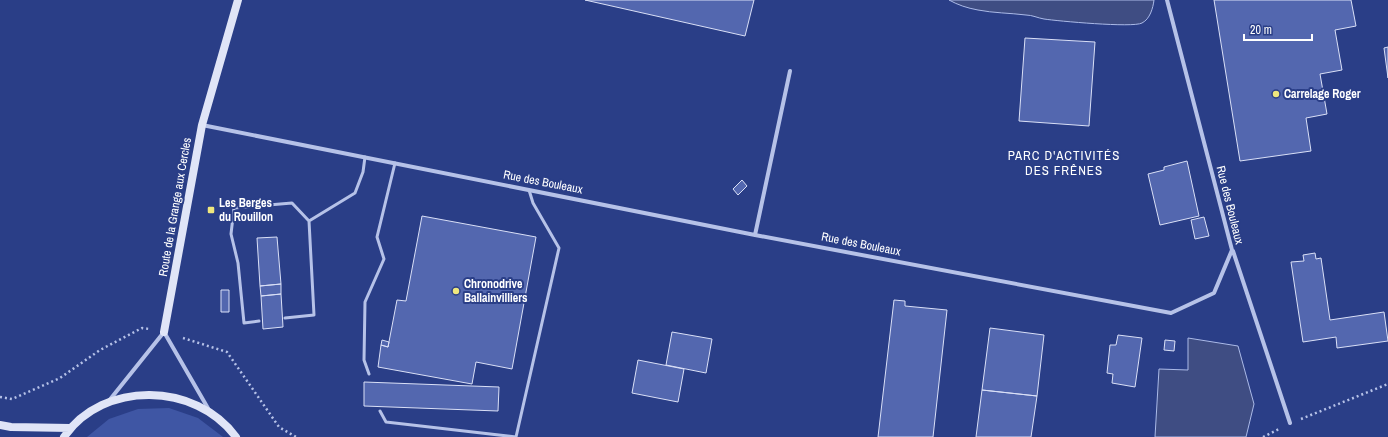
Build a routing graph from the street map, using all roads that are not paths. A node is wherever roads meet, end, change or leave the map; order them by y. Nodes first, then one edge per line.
1 (238, 0) edge
2 (1167, 0) edge
3 (790, 71) dead end
4 (202, 125) junction
5 (365, 157) junction
6 (395, 163) junction
7 (529, 190) junction
8 (309, 221) junction
9 (754, 235) junction
10 (1232, 250) junction
11 (285, 318) dead end
12 (259, 321) dead end
13 (164, 332) junction
14 (369, 374) dead end
15 (108, 402) junction
16 (380, 411) dead end
17 (210, 412) junction
18 (1290, 423) road end
19 (0, 426) edge
20 (70, 428) junction
21 (64, 437) edge
22 (236, 437) edge
23 (516, 437) edge

1 - 4 street, Route de la Grange aux Cercles
2 - 10 street, Rue des Bouleaux
3 - 9 street
4 - 5 street, Rue des Bouleaux
4 - 13 street, Route de la Grange aux Cercles
5 - 6 street, Rue des Bouleaux
5 - 8 lane
6 - 7 street, Rue des Bouleaux
6 - 14 lane
7 - 9 street, Rue des Bouleaux
7 - 23 lane
8 - 11 lane
8 - 12 lane
9 - 10 street, Rue des Bouleaux
10 - 18 street
13 - 15 street, Route de la Grange aux Cercles
13 - 17 street
15 - 17 street
15 - 20 street
16 - 23 lane
17 - 22 street
19 - 20 street
20 - 21 street

